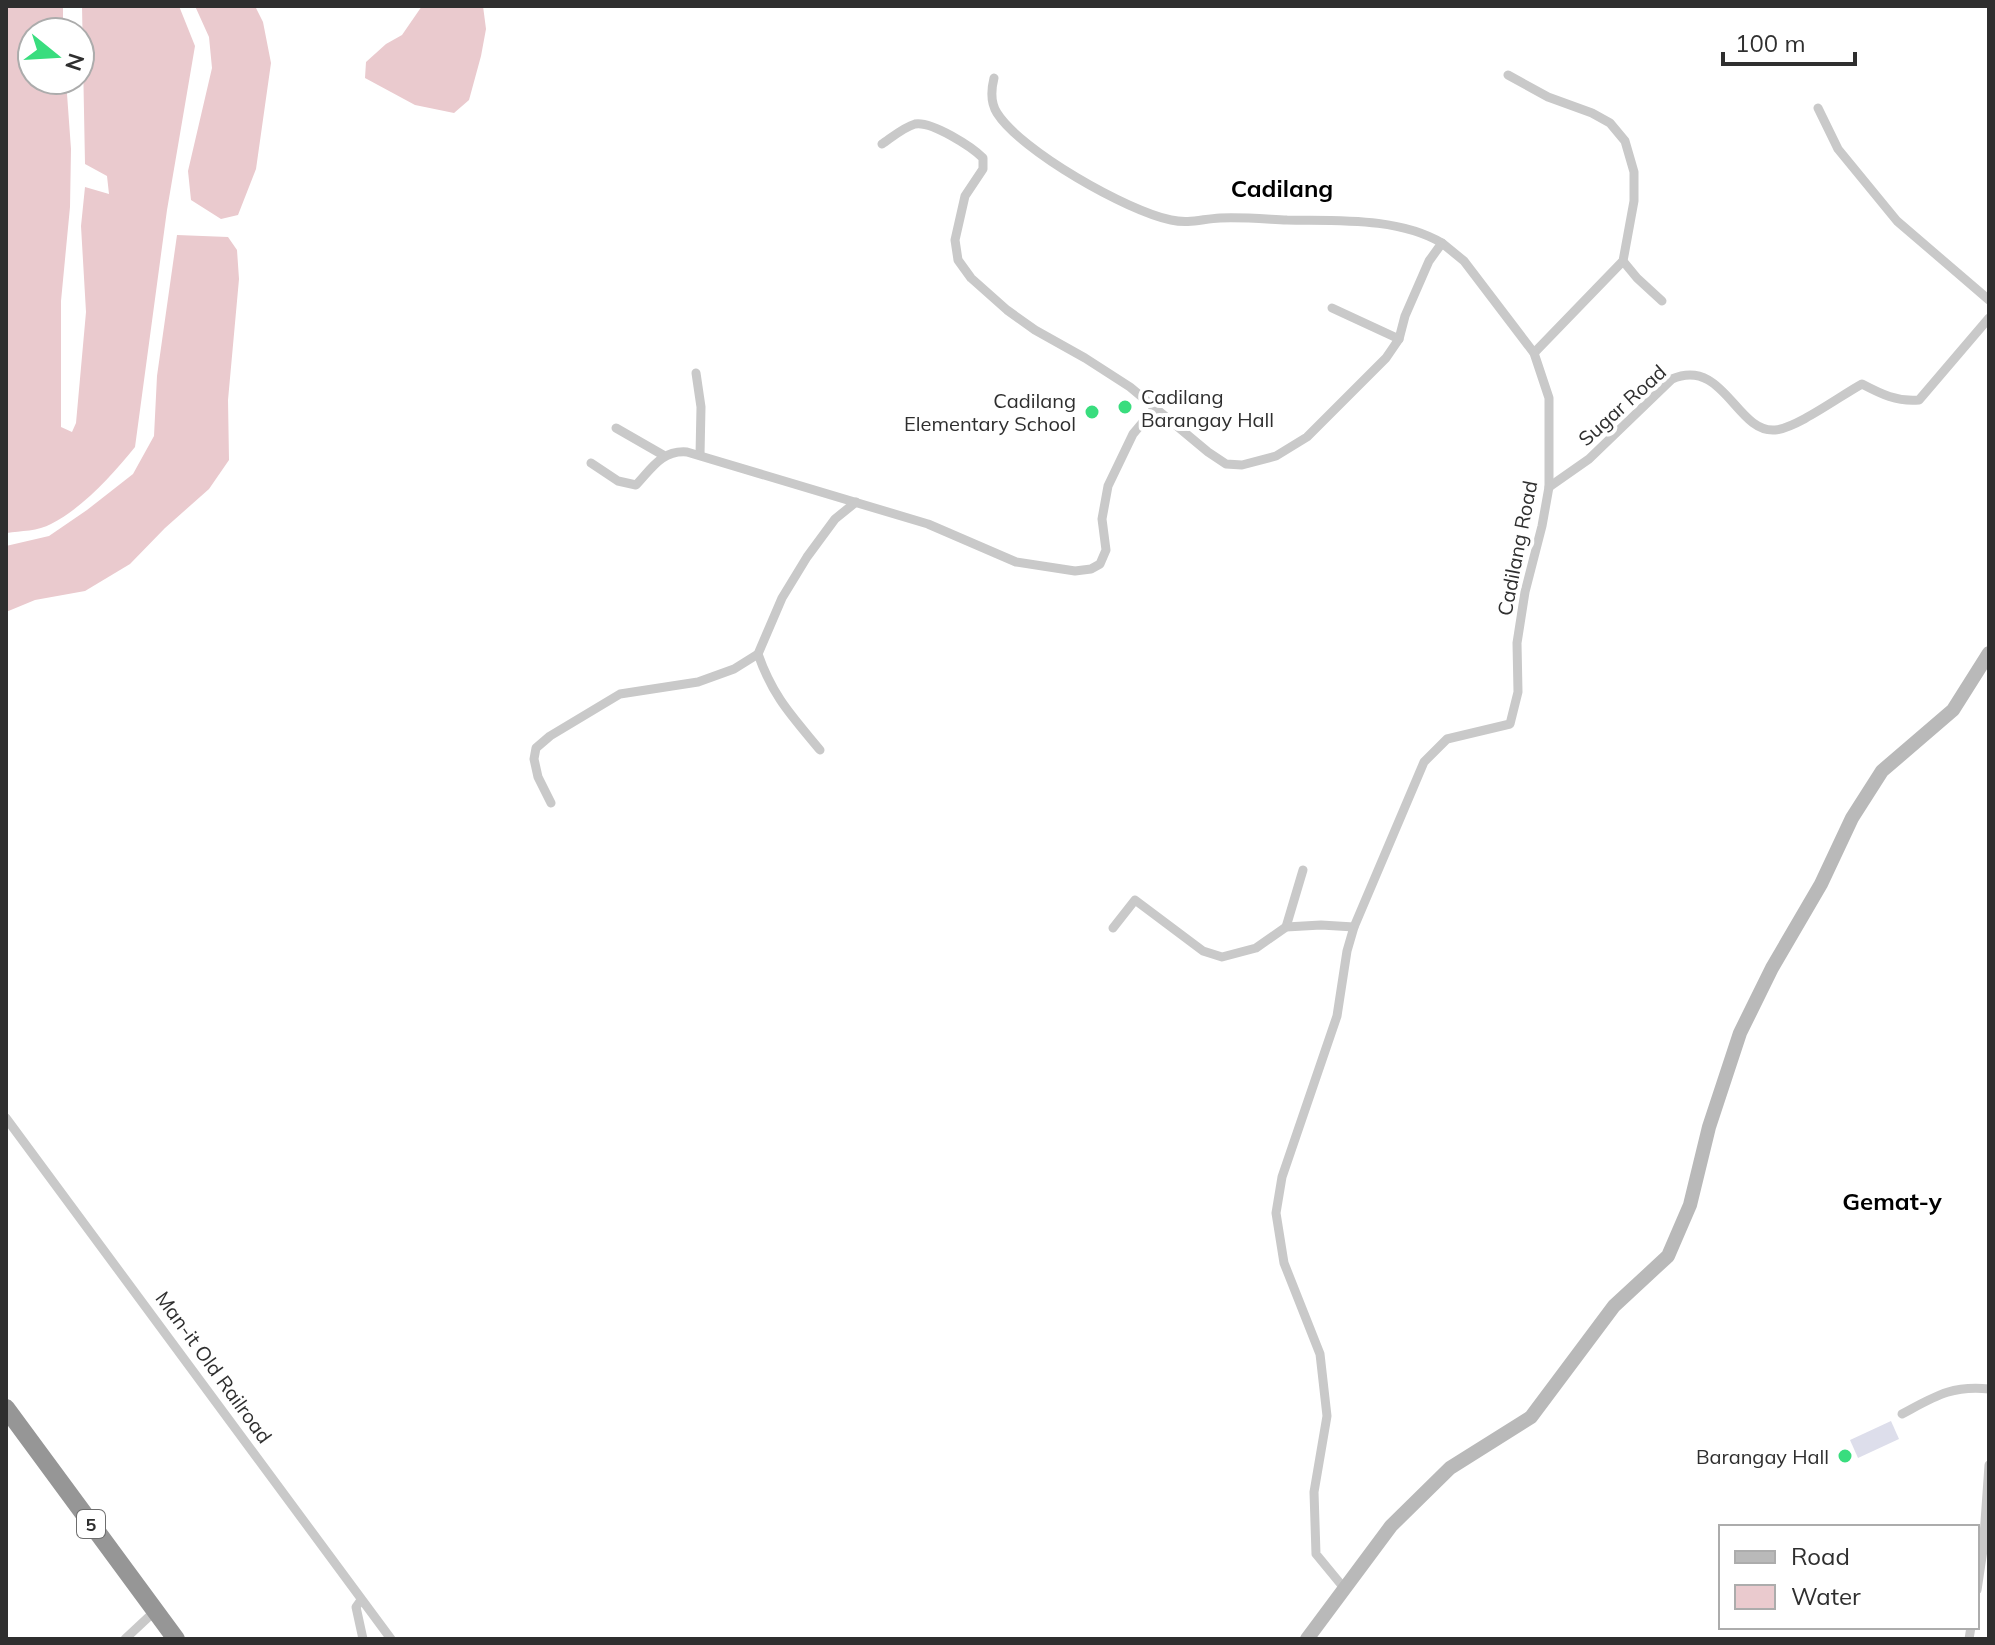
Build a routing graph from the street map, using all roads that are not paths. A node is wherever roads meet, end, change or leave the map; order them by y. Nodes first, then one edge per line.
1 (1508, 75) dead end
2 (994, 78) dead end
3 (1818, 108) dead end
4 (882, 144) dead end
5 (1442, 243) junction
6 (1623, 261) junction
7 (1989, 300) edge
8 (1662, 301) dead end
9 (1332, 308) dead end
10 (1989, 318) edge
11 (1399, 339) junction
12 (1534, 353) junction
13 (696, 373) dead end
14 (1154, 409) junction
15 (616, 428) dead end
16 (663, 455) junction
17 (700, 455) junction
18 (591, 463) dead end
19 (1549, 487) junction
20 (856, 502) junction
21 (1989, 653) edge
22 (758, 654) junction
23 (820, 750) dead end
24 (551, 803) dead end
25 (1303, 870) dead end
26 (1286, 927) junction
27 (1354, 927) junction
28 (1113, 928) dead end
29 (6, 1118) edge
30 (1989, 1389) edge
31 (6, 1408) edge
32 (1902, 1414) dead end
33 (1989, 1465) edge
34 (1979, 1577) edge
35 (1344, 1588) junction
36 (361, 1600) junction
37 (155, 1611) junction
38 (125, 1639) edge
39 (176, 1639) edge
40 (363, 1639) edge
41 (391, 1639) edge
42 (1307, 1639) edge

1 - 6 street
2 - 5 street
3 - 7 street
4 - 14 street
5 - 11 street
5 - 12 street, Cadilang Road
6 - 8 street
6 - 12 street
9 - 11 street
10 - 19 street, Sugar Road
11 - 14 street
12 - 19 street, Cadilang Road
13 - 17 street
14 - 20 street
15 - 16 street
16 - 17 street
16 - 18 street
17 - 20 street
19 - 27 street, Cadilang Road
20 - 22 street
21 - 35 street
22 - 23 street
22 - 24 street
25 - 26 street
26 - 27 street
26 - 28 street
27 - 35 street, Cadilang Road
29 - 36 street, Man-it Old Railroad
30 - 32 street
31 - 37 highway, 5
33 - 34 street
35 - 42 street
36 - 40 street
36 - 41 street, Man-it Old Railroad
37 - 38 street
37 - 39 highway, 5

